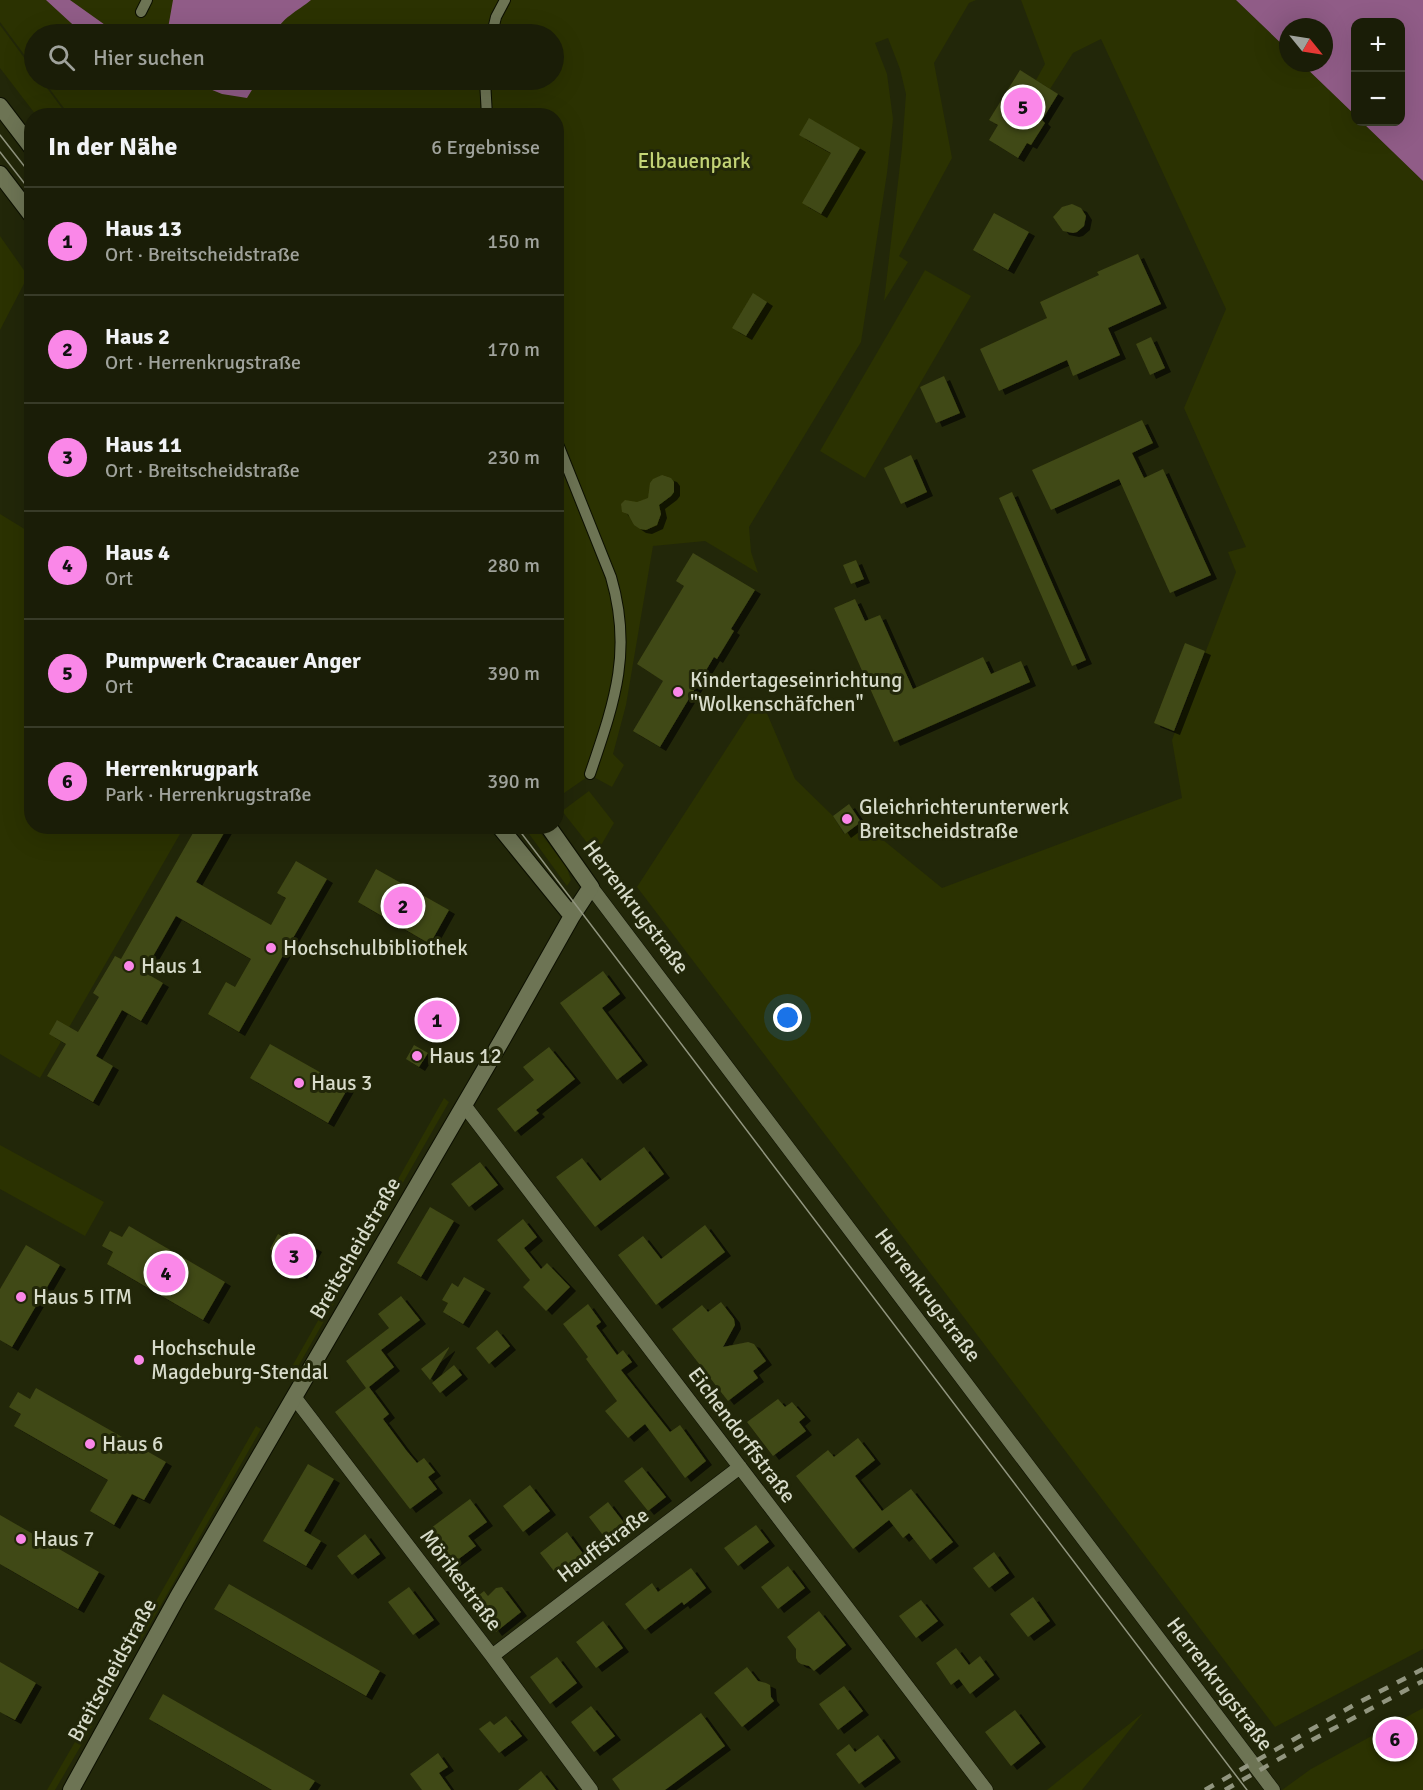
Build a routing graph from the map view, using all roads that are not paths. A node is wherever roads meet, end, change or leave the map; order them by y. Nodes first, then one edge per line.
1 (147, 0) edge
2 (505, 0) edge
3 (141, 12) dead end
4 (494, 24) edge
5 (486, 90) edge
6 (0, 106) edge
7 (487, 108) edge
8 (24, 138) edge
9 (0, 174) edge
10 (24, 206) edge
11 (564, 459) edge
12 (590, 774) dead end
13 (505, 834) edge
14 (554, 834) edge
15 (591, 887) junction
16 (572, 916) junction
17 (464, 1105) junction
18 (295, 1398) junction
19 (740, 1467) junction
20 (492, 1656) junction
21 (71, 1790) edge
22 (591, 1790) edge
23 (986, 1790) edge
24 (1273, 1790) edge

1 - 3 street
2 - 4 street
5 - 7 street
6 - 8 street
9 - 10 street
11 - 12 street
13 - 16 street
14 - 15 street, Herrenkrugstraße
15 - 16 street, Breitscheidstraße
15 - 24 street, Herrenkrugstraße
16 - 17 street, Breitscheidstraße
17 - 18 street, Breitscheidstraße
17 - 19 street, Eichendorffstraße
18 - 20 street, Mörikestraße
18 - 21 street, Breitscheidstraße
19 - 20 street, Hauffstraße
19 - 23 street, Eichendorffstraße
20 - 22 street, Mörikestraße

